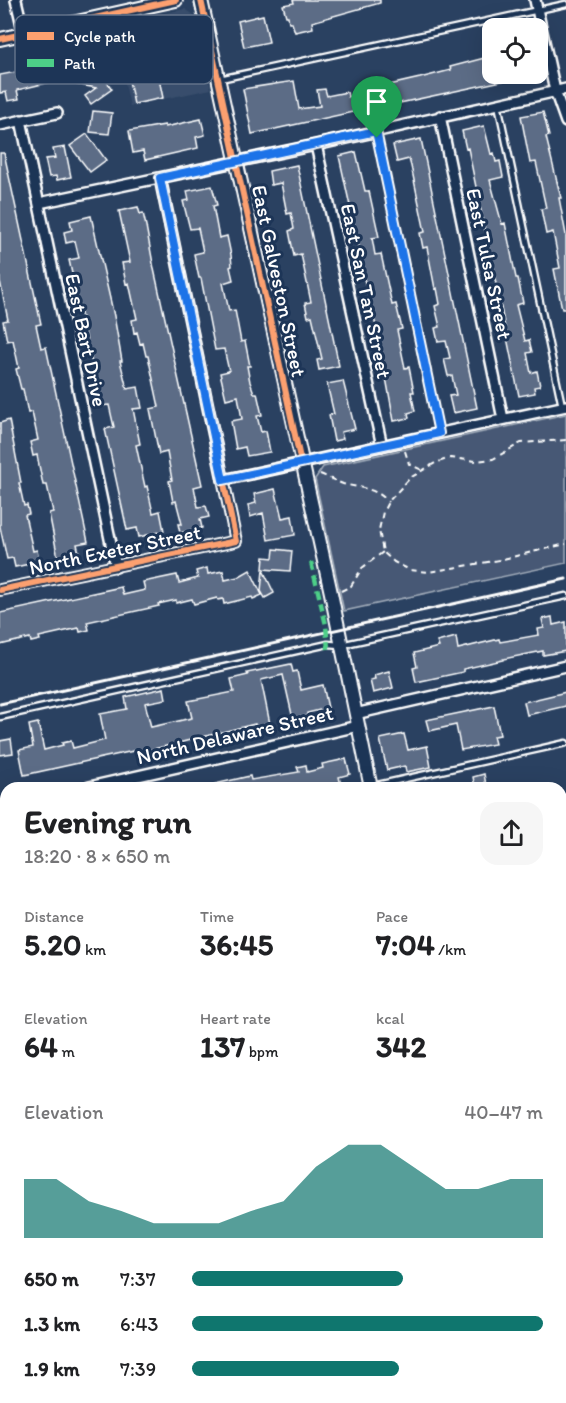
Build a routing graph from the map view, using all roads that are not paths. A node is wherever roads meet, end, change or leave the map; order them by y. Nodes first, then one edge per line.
1 (16, 0) edge
2 (176, 0) edge
3 (201, 0) edge
4 (535, 0) edge
5 (135, 4) edge
6 (566, 4) edge
7 (537, 11) junction
8 (20, 15) edge
9 (94, 15) edge
10 (204, 15) edge
11 (15, 36) edge
12 (0, 39) edge
13 (213, 56) edge
14 (218, 80) junction
15 (566, 89) edge
16 (555, 91) junction
17 (498, 104) junction
18 (57, 113) dead end
19 (440, 116) junction
20 (21, 120) junction
21 (566, 122) edge
22 (0, 125) edge
23 (376, 131) junction
24 (316, 145) junction
25 (236, 161) junction
26 (160, 178) junction
27 (39, 203) junction
28 (564, 406) edge
29 (503, 419) junction
30 (439, 433) junction
31 (382, 446) junction
32 (301, 463) junction
33 (223, 480) junction
34 (116, 567) junction
35 (0, 590) edge
36 (566, 596) edge
37 (341, 645) junction
38 (566, 666) edge
39 (0, 717) edge
40 (356, 720) junction
41 (566, 743) edge
42 (109, 782) edge
43 (370, 782) edge
44 (393, 782) edge

1 - 8 street
2 - 5 street
3 - 10 street, East Galveston Street
4 - 7 street
5 - 9 street
6 - 7 lane
7 - 14 lane
7 - 16 street
11 - 12 street
13 - 14 street, East Galveston Street
14 - 25 street, East Galveston Street
15 - 16 street
16 - 17 street
16 - 21 street
17 - 19 street
17 - 28 lane
18 - 20 street
19 - 23 street
19 - 29 street, East Tulsa Street
20 - 22 street
20 - 27 street, East Bart Drive
23 - 24 street
23 - 30 lane
24 - 25 street
24 - 31 street, East San Tan Street
25 - 26 street
25 - 32 street, East Galveston Street
26 - 27 street
26 - 33 street
27 - 34 street, East Bart Drive
28 - 29 street
29 - 30 street
30 - 31 street
31 - 32 street
32 - 33 street
32 - 37 street, East Galveston Street
33 - 34 street, North Exeter Street
34 - 35 street, North Exeter Street
36 - 37 lane
37 - 39 lane
37 - 40 street, East Galveston Street
38 - 40 street, North Delaware Street
40 - 42 street, North Delaware Street
40 - 43 street, East Galveston Street
41 - 44 lane

